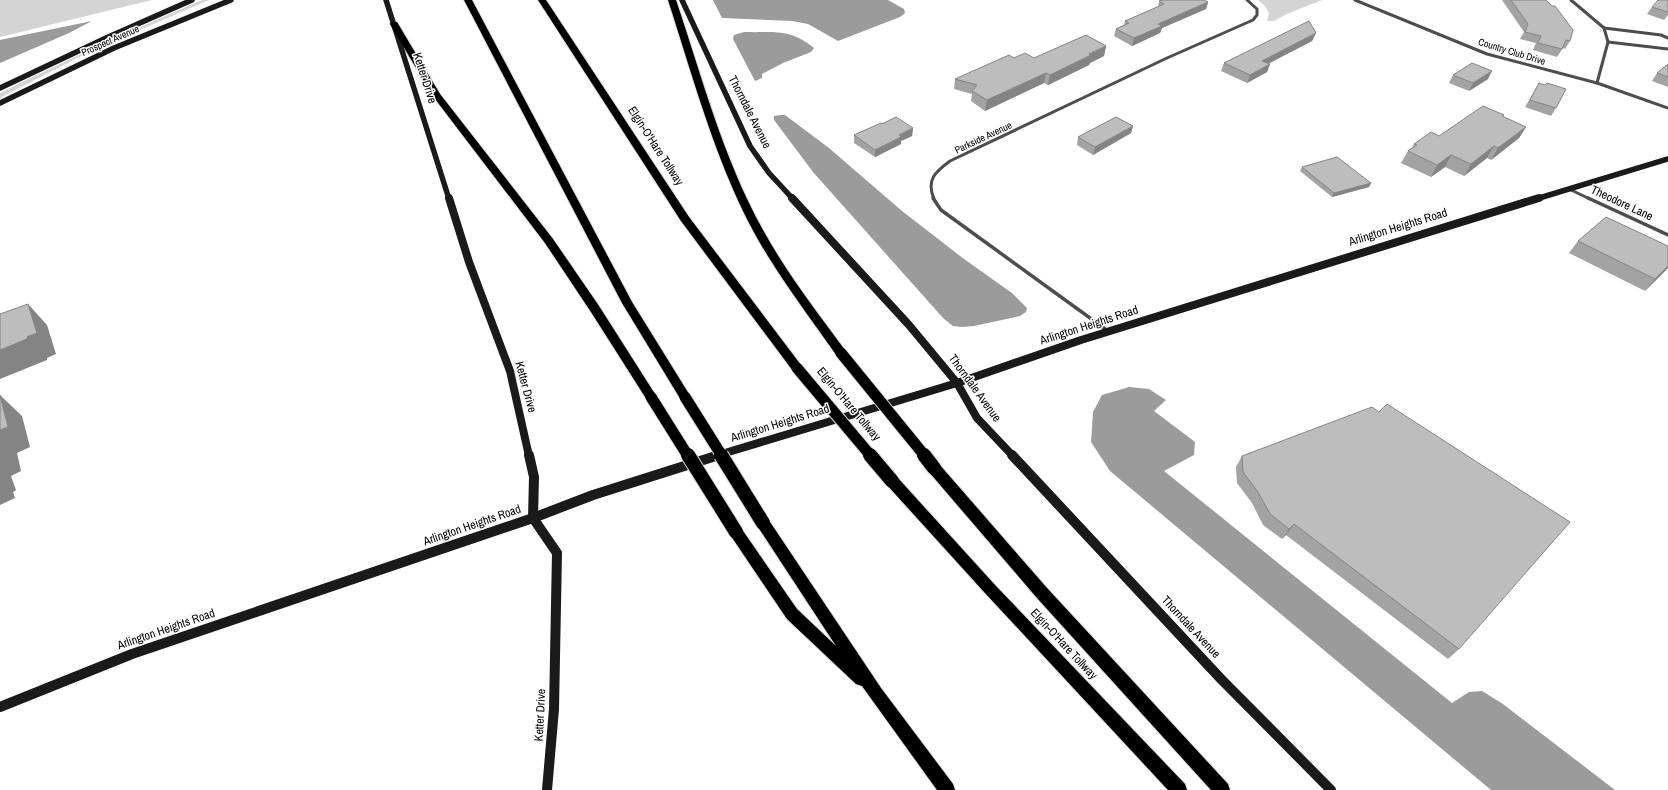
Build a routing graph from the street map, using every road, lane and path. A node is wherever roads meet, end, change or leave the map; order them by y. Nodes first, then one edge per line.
1 (192, 0) edge
2 (231, 0) edge
3 (386, 0) edge
4 (468, 0) edge
5 (542, 0) edge
6 (672, 0) edge
7 (682, 0) edge
8 (1247, 0) edge
9 (1355, 0) edge
10 (1571, 0) edge
11 (394, 24) junction
12 (1604, 28) junction
13 (1668, 38) edge
14 (1608, 42) junction
15 (1668, 49) edge
16 (1597, 83) junction
17 (0, 88) edge
18 (0, 103) edge
19 (1668, 108) edge
20 (1668, 158) edge
21 (1569, 189) junction
22 (1668, 235) edge
23 (1108, 332) junction
24 (957, 383) junction
25 (533, 518) junction
26 (876, 693) junction
27 (0, 707) edge
28 (547, 790) edge
29 (947, 790) edge
30 (1179, 790) edge
31 (1222, 790) edge
32 (1331, 790) edge

1 - 17 street, Prospect Avenue
2 - 18 street, Prospect Avenue
3 - 11 street, Ketter Drive
4 - 26 highway, bridge
5 - 30 highway, Elgin-O'Hare Tollway, bridge
6 - 31 highway, bridge
7 - 24 street, Thorndale Avenue
8 - 23 street, Parkside Avenue
9 - 16 street, Country Club Drive
10 - 12 street
11 - 25 street, Ketter Drive
11 - 26 highway, bridge
12 - 13 street
12 - 14 street
14 - 15 street
14 - 16 street
16 - 19 street, Country Club Drive
20 - 21 street, Arlington Heights Road
21 - 22 street, Theodore Lane
21 - 23 street, Arlington Heights Road
23 - 24 street, Arlington Heights Road
24 - 25 street, Arlington Heights Road
24 - 32 street, Thorndale Avenue
25 - 27 street, Arlington Heights Road
25 - 28 street, Ketter Drive
26 - 29 highway

